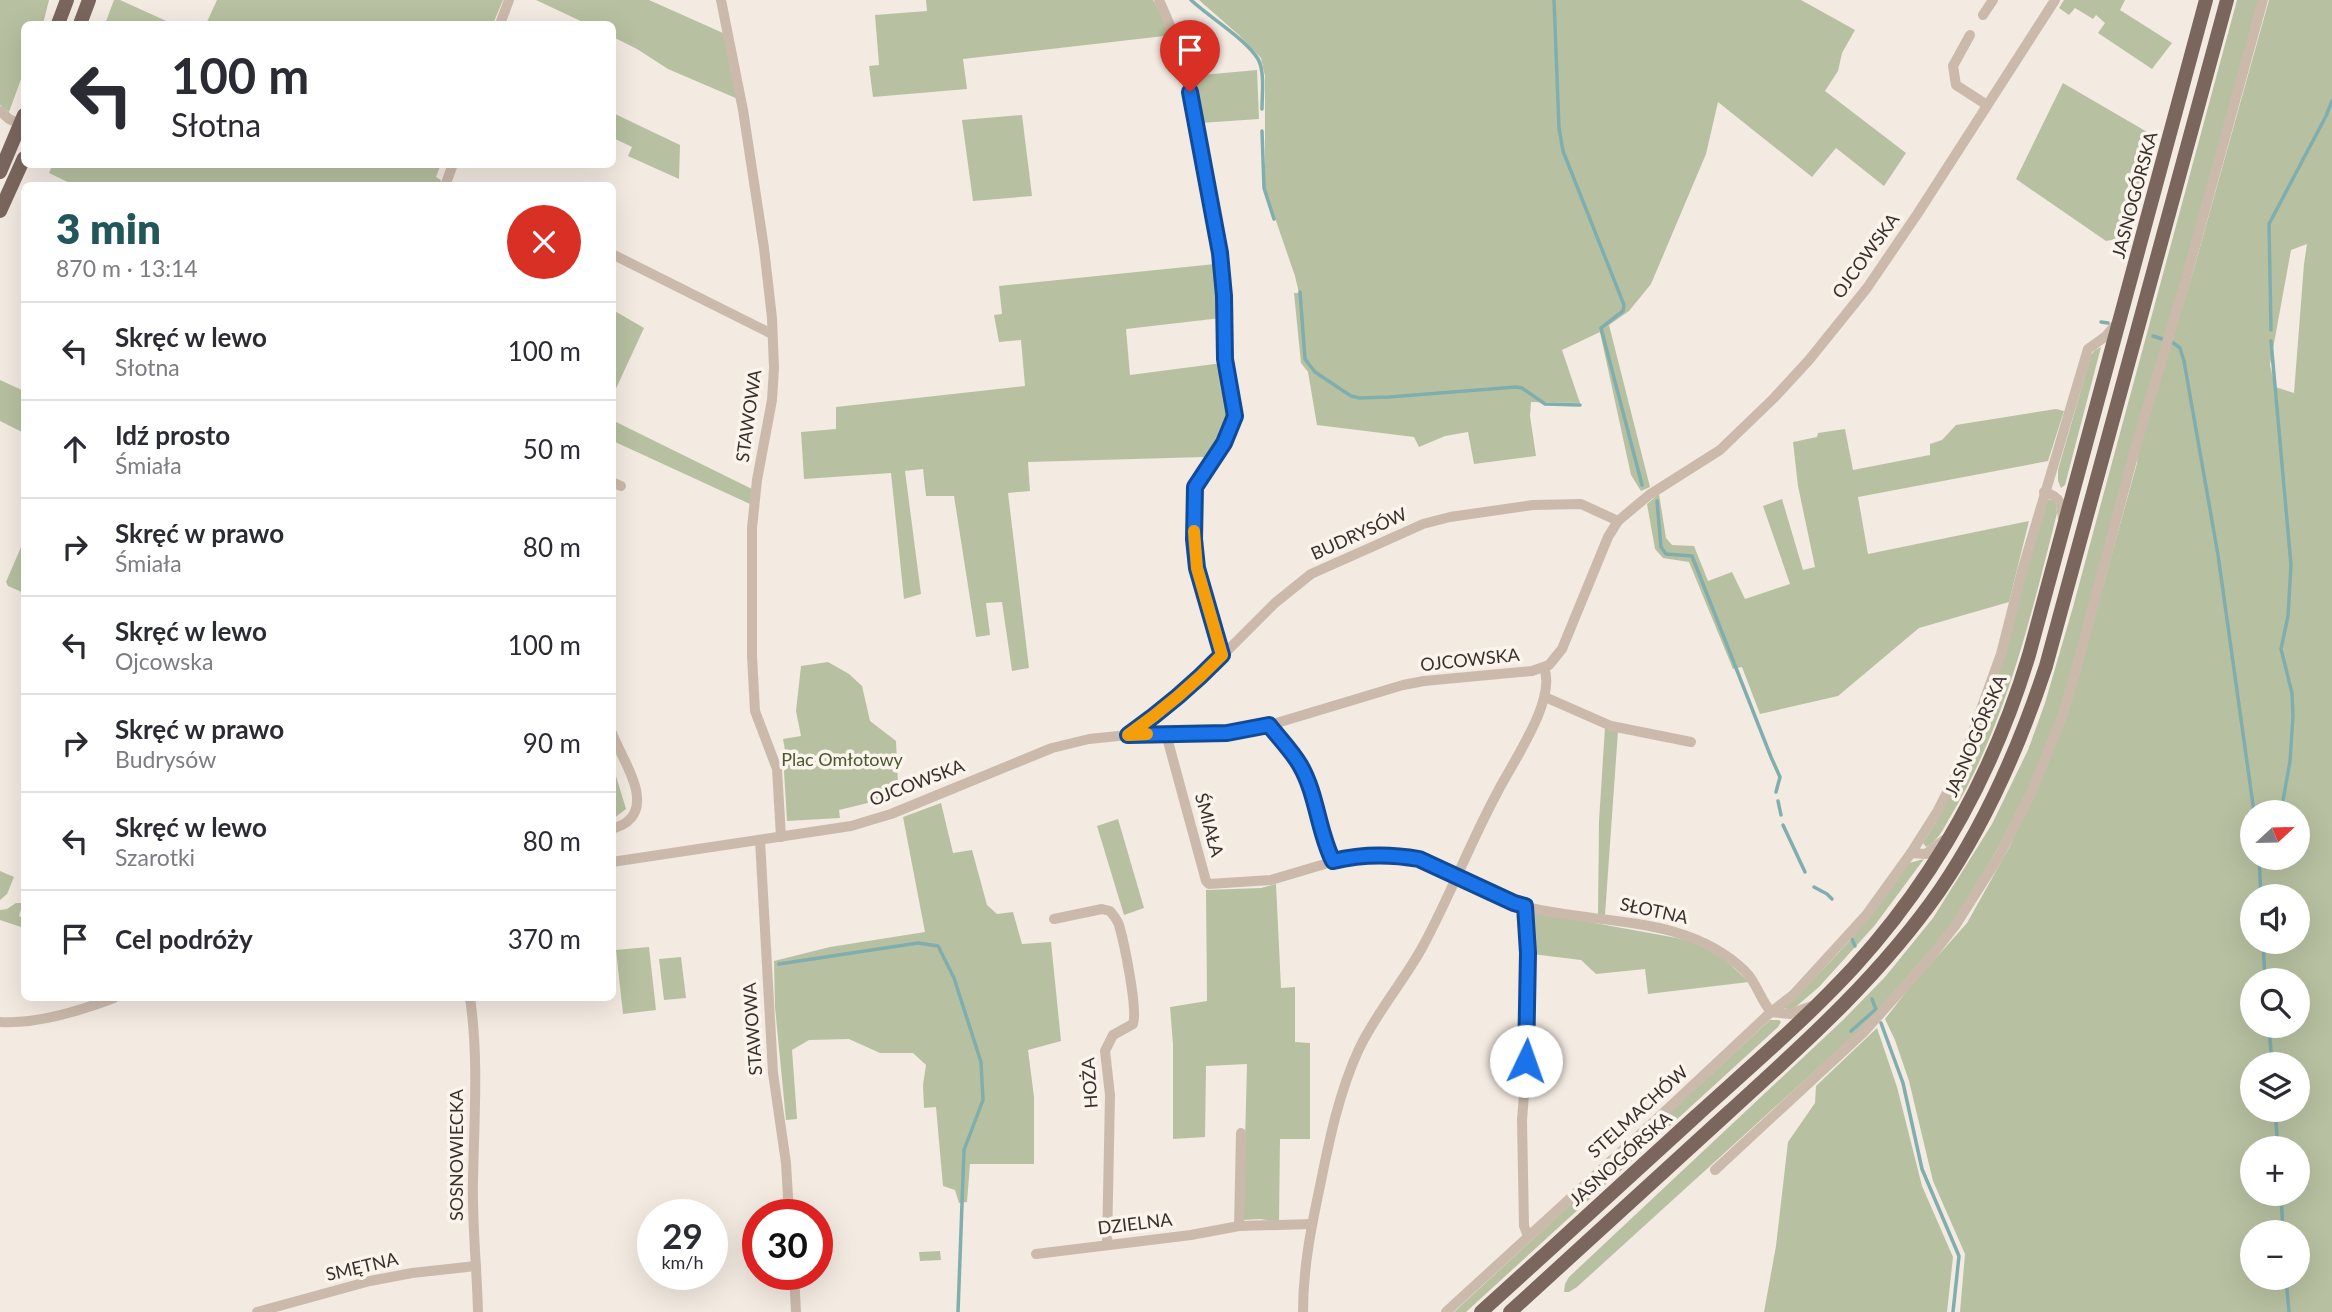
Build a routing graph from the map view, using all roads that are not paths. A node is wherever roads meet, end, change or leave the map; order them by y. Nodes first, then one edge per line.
1 (67, 0) edge
2 (89, 0) edge
3 (509, 0) edge
4 (721, 0) edge
5 (1159, 0) edge
6 (1993, 0) edge
7 (2206, 0) edge
8 (2227, 0) edge
9 (2263, 0) edge
10 (2053, 1) edge
11 (1983, 15) dead end
12 (59, 21) edge
13 (80, 21) edge
14 (501, 21) edge
15 (1970, 35) dead end
16 (1987, 104) junction
17 (0, 111) edge
18 (21, 120) edge
19 (21, 122) edge
20 (21, 165) edge
21 (0, 172) edge
22 (0, 211) edge
23 (616, 256) edge
24 (2121, 318) junction
25 (772, 334) junction
26 (2044, 492) junction
27 (1618, 521) junction
28 (2064, 528) junction
29 (1222, 655) junction
30 (1544, 668) junction
31 (1545, 697) junction
32 (1269, 725) junction
33 (1166, 734) junction
34 (1128, 735) junction
35 (616, 741) edge
36 (1691, 742) dead end
37 (616, 827) edge
38 (1952, 834) junction
39 (780, 837) junction
40 (760, 840) junction
41 (1911, 853) junction
42 (616, 861) edge
43 (1333, 861) junction
44 (1456, 876) junction
45 (1525, 906) junction
46 (1054, 919) dead end
47 (104, 1001) edge
48 (470, 1001) edge
49 (1817, 1005) junction
50 (1771, 1012) junction
51 (0, 1022) edge
52 (1241, 1133) dead end
53 (1715, 1170) dead end
54 (788, 1199) edge
55 (1312, 1224) junction
56 (1239, 1226) junction
57 (1528, 1236) junction
58 (1107, 1245) junction
59 (1036, 1254) dead end
60 (476, 1266) junction
61 (795, 1290) edge
62 (257, 1312) edge
63 (478, 1312) edge
64 (796, 1312) edge
65 (1303, 1312) edge
66 (1446, 1312) edge
67 (1481, 1312) edge
68 (1510, 1312) edge

1 - 12 main road
2 - 13 main road
3 - 14 street
4 - 25 street, STAWOWA
5 - 29 street
6 - 11 street
7 - 24 main road, JASNOGÓRSKA
8 - 68 main road
9 - 53 street
10 - 16 street, OJCOWSKA
15 - 16 street
16 - 27 street, OJCOWSKA
17 - 18 street
19 - 21 main road
20 - 22 main road
23 - 25 street
24 - 26 street, STELMACHÓW
24 - 28 main road, JASNOGÓRSKA
25 - 39 street, STAWOWA
26 - 28 street
26 - 41 street, STELMACHÓW
27 - 29 street, BUDRYSÓW
27 - 30 street, OJCOWSKA
28 - 38 main road, JASNOGÓRSKA
29 - 34 street, BUDRYSÓW
30 - 31 street
30 - 32 street, OJCOWSKA
31 - 36 street
31 - 44 street
32 - 33 street, OJCOWSKA
32 - 43 street
33 - 34 street, OJCOWSKA
33 - 43 street, ŚMIAŁA
34 - 39 street, OJCOWSKA
35 - 37 street
38 - 41 street
38 - 49 main road, JASNOGÓRSKA
39 - 40 street, OJCOWSKA
40 - 42 street, OJCOWSKA
40 - 54 street, STAWOWA
41 - 50 street, STELMACHÓW
43 - 44 street, ŚMIAŁA
44 - 45 street, SŁOTNA
44 - 55 street
45 - 50 street, SŁOTNA
45 - 57 street
46 - 58 street, HOŻA
47 - 51 street
48 - 60 street, SOSNOWIECKA
49 - 50 street
49 - 67 main road, JASNOGÓRSKA
50 - 57 street, STELMACHÓW
52 - 56 street
55 - 56 street, DZIELNA
55 - 65 street
56 - 58 street, DZIELNA
57 - 66 street, STELMACHÓW
58 - 59 street, DZIELNA
60 - 62 street, SMĘTNA
60 - 63 street, SOSNOWIECKA
61 - 64 street

